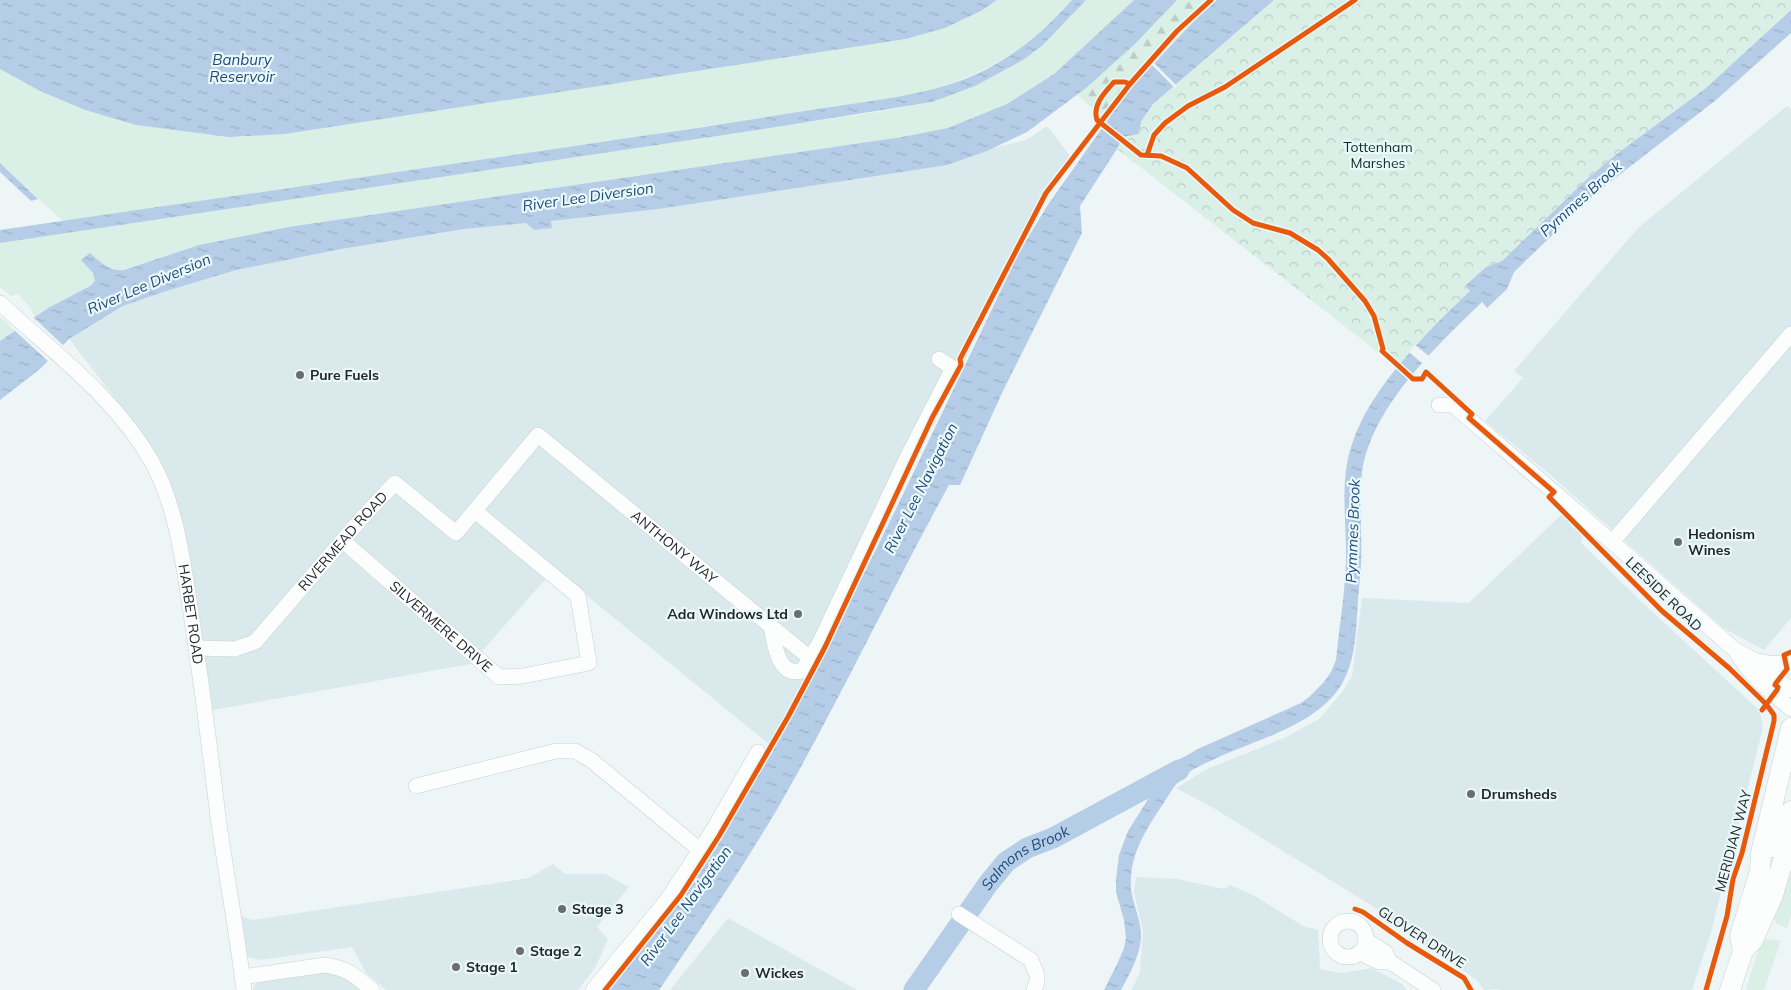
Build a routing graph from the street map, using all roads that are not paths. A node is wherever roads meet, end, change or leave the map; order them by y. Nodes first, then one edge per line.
1 (0, 303) edge
2 (1791, 334) edge
3 (939, 359) dead end
4 (1446, 405) dead end
5 (538, 435) joint
6 (475, 511) junction
7 (343, 541) junction
8 (1612, 542) junction
9 (771, 627) junction
10 (196, 648) junction
11 (1735, 650) junction
12 (811, 659) junction
13 (1754, 660) junction
14 (1791, 661) edge
15 (1791, 690) edge
16 (1791, 709) edge
17 (1791, 728) edge
18 (758, 752) dead end
19 (416, 786) dead end
20 (1791, 811) edge
21 (1790, 839) edge
22 (701, 852) junction
23 (1760, 871) junction
24 (963, 917) dead end
25 (1363, 947) dead end
26 (1743, 951) junction
27 (243, 984) edge
28 (372, 990) edge
29 (593, 990) edge
30 (1034, 990) edge
31 (1433, 990) edge
32 (1730, 990) edge

1 - 10 street, HARBET ROAD
2 - 8 street
3 - 12 street
4 - 8 street, LEESIDE ROAD
5 - 6 street, RIVERMEAD ROAD
5 - 9 street, ANTHONY WAY
6 - 7 street, RIVERMEAD ROAD
6 - 7 street, SILVERMERE DRIVE
7 - 10 street, RIVERMEAD ROAD
8 - 11 street, LEESIDE ROAD
9 - 12 street, ANTHONY WAY
9 - 12 street
10 - 27 street, HARBET ROAD
11 - 13 street, LEESIDE ROAD
11 - 16 street, LEESIDE ROAD
13 - 14 street, LEESIDE ROAD
13 - 15 street, LEESIDE ROAD
17 - 23 main road
18 - 22 street
19 - 22 street
20 - 23 main road
21 - 26 main road
22 - 29 street
23 - 26 main road
24 - 30 street
25 - 31 street
26 - 32 main road
27 - 28 street

